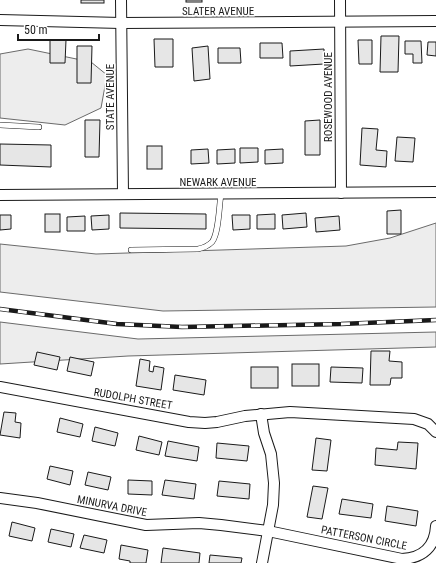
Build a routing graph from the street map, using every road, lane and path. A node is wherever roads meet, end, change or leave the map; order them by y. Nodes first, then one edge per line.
1 (121, 0) edge
2 (340, 0) edge
3 (0, 20) edge
4 (340, 21) junction
5 (436, 21) edge
6 (122, 23) junction
7 (0, 125) edge
8 (39, 126) dead end
9 (436, 192) edge
10 (341, 193) junction
11 (122, 194) junction
12 (221, 194) junction
13 (0, 195) edge
14 (131, 250) dead end
15 (0, 387) edge
16 (261, 414) junction
17 (436, 432) edge
18 (0, 498) edge
19 (436, 526) edge
20 (268, 531) junction
21 (263, 563) edge

1 - 6 street, STATE AVENUE
2 - 4 street, ROSEWOOD AVENUE
3 - 6 street, SLATER AVENUE
4 - 5 street, SLATER AVENUE
4 - 6 street, SLATER AVENUE
4 - 10 street, ROSEWOOD AVENUE
6 - 11 street, STATE AVENUE
7 - 8 lane
9 - 10 street, NEWARK AVENUE
10 - 12 street, NEWARK AVENUE
11 - 12 street, NEWARK AVENUE
11 - 13 street, NEWARK AVENUE
12 - 14 lane
15 - 16 street, RUDOLPH STREET
16 - 17 street
16 - 20 street
18 - 20 street, MINURVA DRIVE
19 - 20 street, PATTERSON CIRCLE
20 - 21 street

